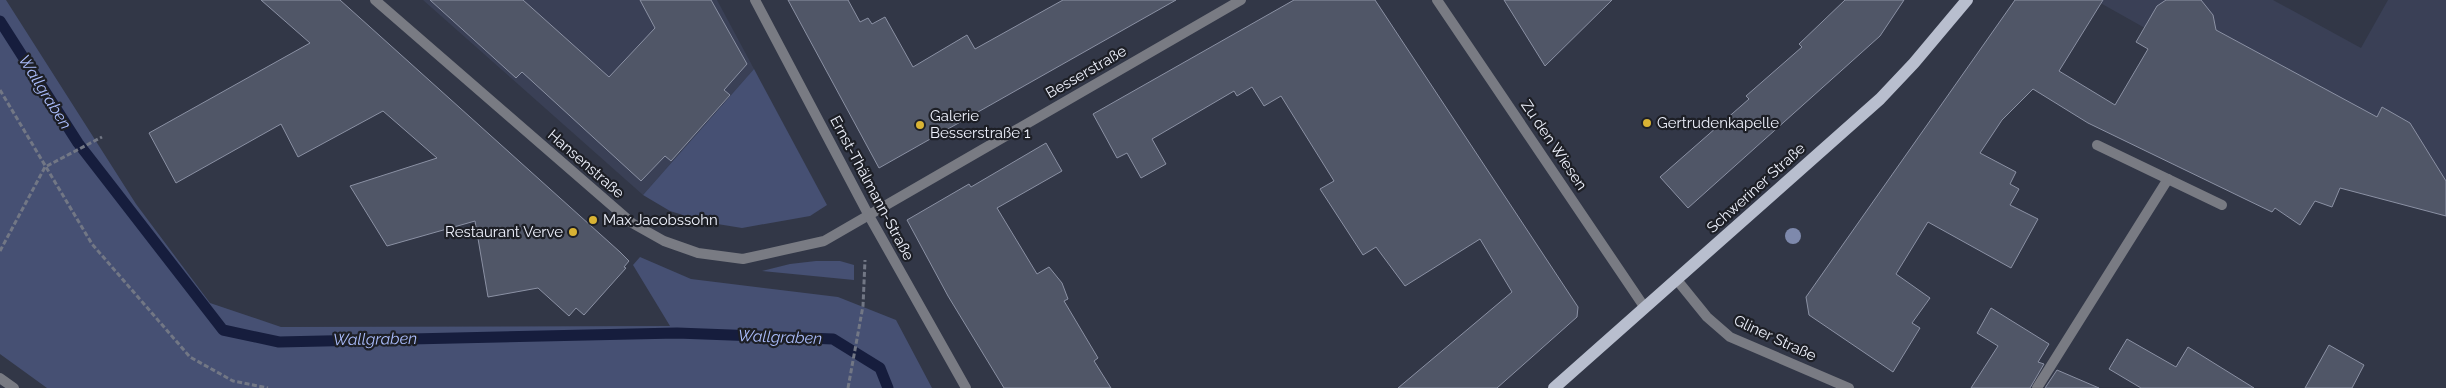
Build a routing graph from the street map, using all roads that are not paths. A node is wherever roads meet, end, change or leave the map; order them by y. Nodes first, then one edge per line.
1 (375, 0) edge
2 (755, 0) edge
3 (1241, 0) edge
4 (1437, 0) edge
5 (1967, 0) edge
6 (2096, 145) dead end
7 (2168, 179) junction
8 (2222, 205) dead end
9 (868, 214) junction
10 (1677, 280) junction
11 (1645, 308) junction
12 (0, 378) edge
13 (14, 388) edge
14 (966, 388) edge
15 (1554, 388) edge
16 (1850, 388) edge
17 (2037, 388) edge

1 - 9 street, Hansenstraße
2 - 9 street, Ernst-Thälmann-Straße
3 - 9 street, Besserstraße
4 - 11 street, Zu den Wiesen
5 - 10 main road, Schweriner Straße
6 - 7 street
7 - 8 street
7 - 17 street
9 - 14 street, Ernst-Thälmann-Straße
10 - 11 main road, Schweriner Straße
10 - 16 street, Gliner Straße
11 - 15 main road, Schweriner Straße
12 - 13 street

